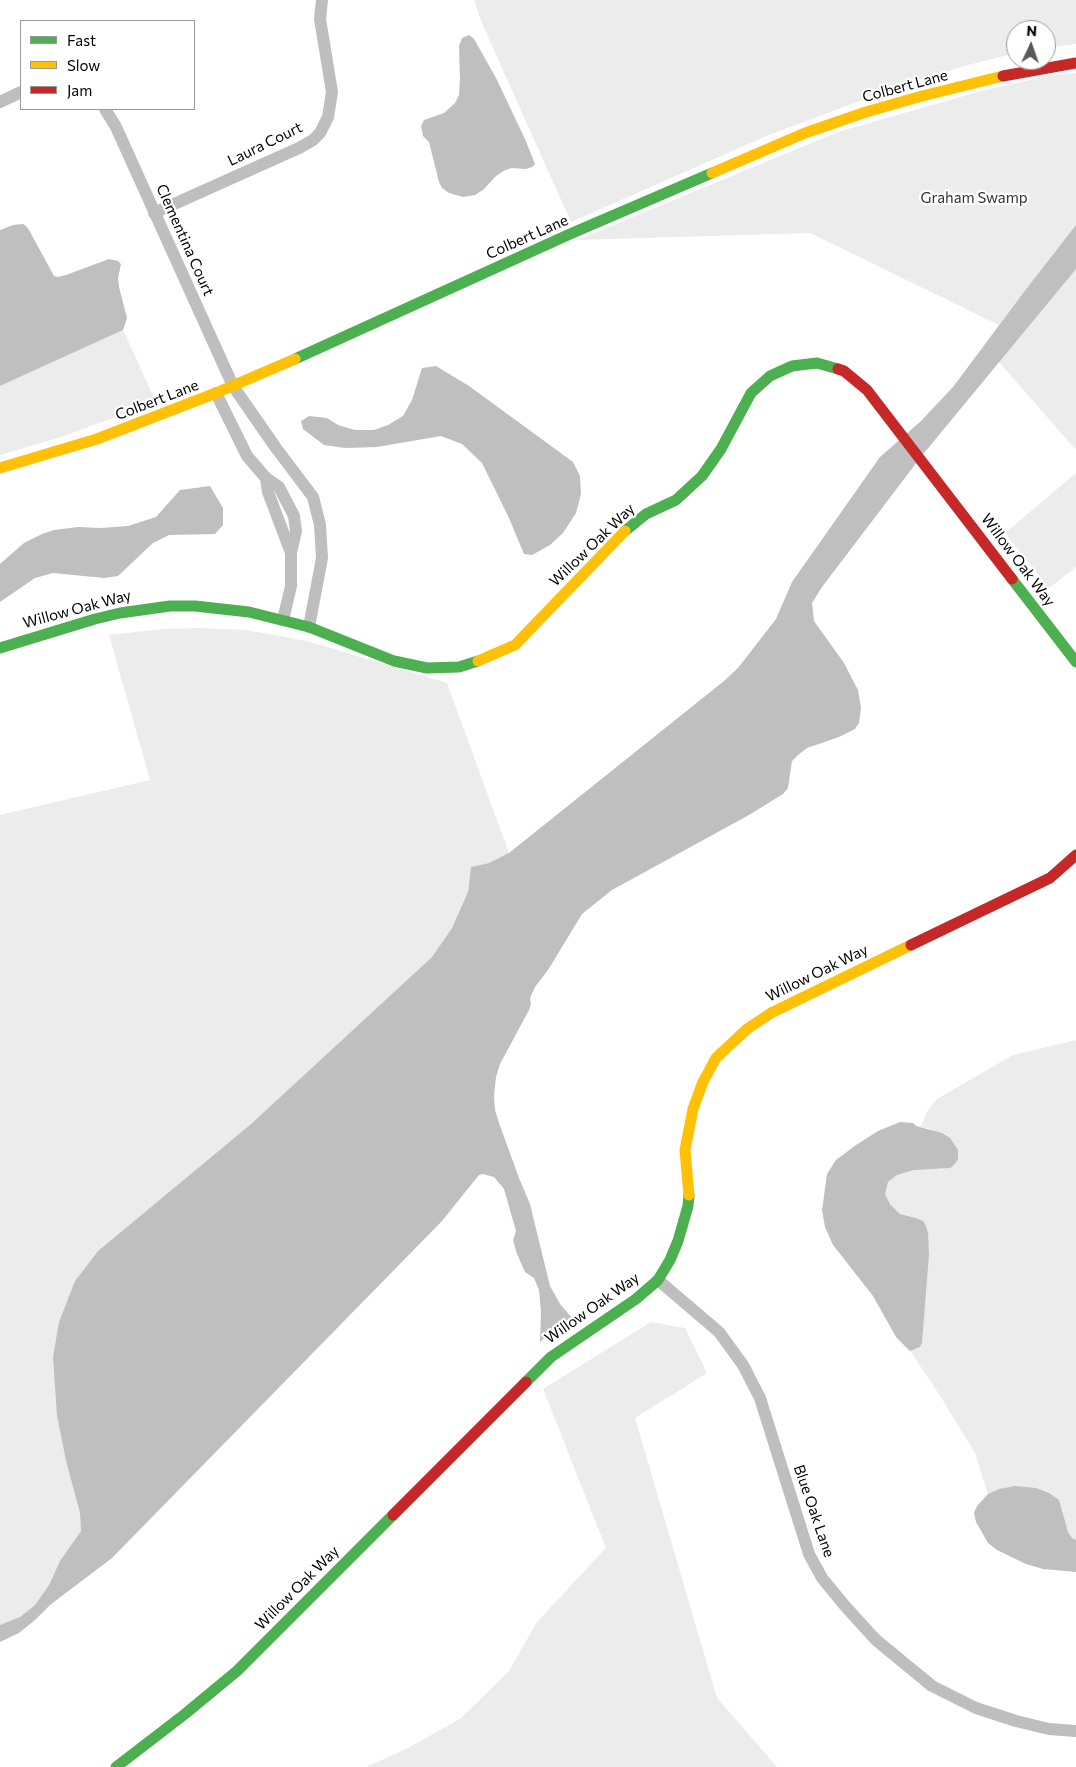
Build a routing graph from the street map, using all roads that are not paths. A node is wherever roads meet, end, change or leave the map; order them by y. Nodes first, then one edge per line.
1 (322, 0) edge
2 (1076, 63) edge
3 (20, 92) edge
4 (0, 102) edge
5 (106, 110) edge
6 (154, 213) junction
7 (233, 386) junction
8 (216, 393) junction
9 (0, 468) edge
10 (283, 620) junction
11 (309, 627) junction
12 (0, 648) edge
13 (1076, 662) edge
14 (1076, 855) edge
15 (658, 1280) junction
16 (1076, 1731) edge
17 (116, 1767) edge

1 - 6 street, Laura Court
2 - 7 street, Colbert Lane
3 - 4 street
5 - 6 street, Clementina Court
6 - 7 street, Clementina Court
7 - 8 street, Colbert Lane
7 - 11 street
8 - 9 street, Colbert Lane
8 - 10 street
10 - 11 street, Willow Oak Way
10 - 12 street, Willow Oak Way
11 - 13 street, Willow Oak Way
14 - 15 street, Willow Oak Way
15 - 16 street, Blue Oak Lane
15 - 17 street, Willow Oak Way

